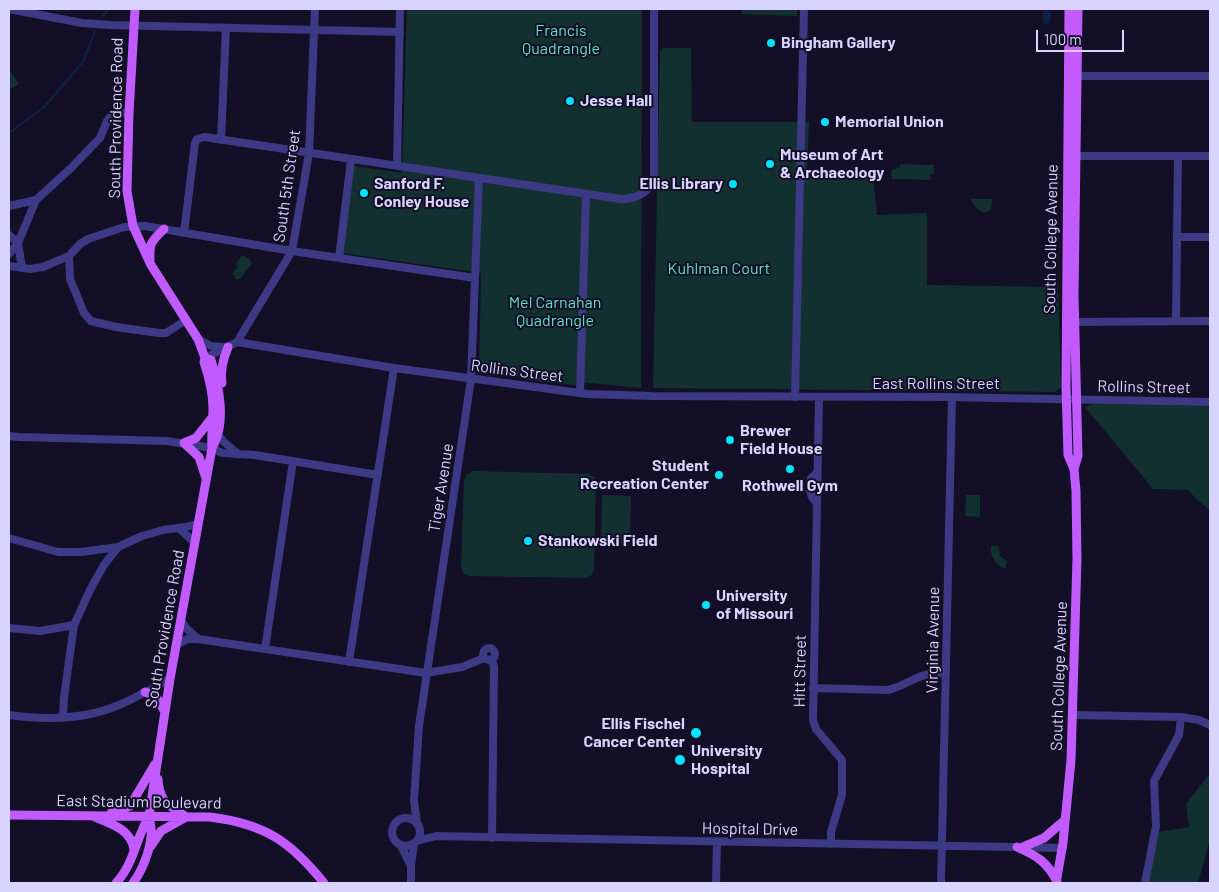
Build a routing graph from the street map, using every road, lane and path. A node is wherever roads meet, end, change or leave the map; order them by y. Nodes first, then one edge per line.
1 (135, 9) edge
2 (314, 9) edge
3 (400, 9) edge
4 (654, 9) edge
5 (804, 9) edge
6 (1069, 9) edge
7 (1078, 9) edge
8 (9, 10) edge
9 (134, 25) junction
10 (226, 28) junction
11 (314, 30) junction
12 (400, 32) junction
13 (1078, 76) junction
14 (1210, 76) edge
15 (128, 113) junction
16 (222, 140) junction
17 (309, 153) junction
18 (1077, 156) junction
19 (1178, 156) junction
20 (1210, 156) edge
21 (352, 160) junction
22 (397, 166) junction
23 (479, 178) junction
24 (586, 194) junction
25 (36, 200) junction
26 (9, 206) edge
27 (133, 226) junction
28 (164, 229) junction
29 (184, 233) junction
30 (9, 235) edge
31 (1178, 237) junction
32 (1210, 237) edge
33 (18, 243) junction
34 (292, 251) junction
35 (9, 254) edge
36 (69, 256) junction
37 (338, 258) junction
38 (151, 265) junction
39 (9, 266) edge
40 (22, 268) junction
41 (476, 278) junction
42 (186, 320) junction
43 (1176, 321) junction
44 (1210, 321) edge
45 (1075, 322) junction
46 (198, 339) junction
47 (237, 342) junction
48 (228, 346) junction
49 (205, 358) junction
50 (394, 368) junction
51 (471, 379) junction
52 (580, 393) junction
53 (795, 397) junction
54 (819, 397) junction
55 (952, 397) junction
56 (1066, 399) junction
57 (1077, 400) junction
58 (1210, 402) edge
59 (216, 415) junction
60 (218, 435) junction
61 (9, 436) edge
62 (184, 443) junction
63 (212, 448) junction
64 (238, 454) junction
65 (293, 461) junction
66 (1074, 469) junction
67 (378, 475) junction
68 (206, 480) junction
69 (198, 524) junction
70 (179, 528) junction
71 (9, 538) edge
72 (195, 543) junction
73 (118, 547) junction
74 (181, 620) junction
75 (74, 625) junction
76 (9, 628) edge
77 (198, 639) junction
78 (177, 644) junction
79 (265, 649) junction
80 (349, 662) junction
81 (426, 673) junction
82 (946, 673) junction
83 (170, 679) junction
84 (813, 688) junction
85 (145, 692) junction
86 (165, 712) junction
87 (9, 715) edge
88 (1073, 715) junction
89 (1181, 717) junction
90 (63, 718) junction
91 (1210, 725) edge
92 (158, 759) junction
93 (414, 800) junction
94 (9, 815) edge
95 (90, 815) junction
96 (149, 816) junction
97 (186, 816) junction
98 (404, 818) junction
99 (1065, 820) junction
100 (418, 826) junction
101 (436, 836) junction
102 (492, 838) junction
103 (717, 842) junction
104 (416, 843) junction
105 (830, 844) junction
106 (401, 846) junction
107 (942, 846) junction
108 (1020, 847) junction
109 (1063, 848) junction
110 (135, 852) junction
111 (146, 855) junction
112 (411, 866) junction
113 (1056, 882) edge
114 (116, 883) edge
115 (133, 883) edge
116 (324, 883) edge
117 (411, 883) edge
118 (716, 883) edge
119 (941, 883) edge
120 (1145, 883) edge

1 - 9 main road, South Providence Road
2 - 11 street, South 5th Street
3 - 12 street
4 - 24 street
5 - 53 street
6 - 56 main road, South College Avenue
7 - 13 main road, South College Avenue
8 - 9 street
9 - 10 street
9 - 15 main road, South Providence Road
10 - 11 street
10 - 16 street
11 - 12 street
11 - 17 street, South 5th Street
12 - 22 street
13 - 14 street
13 - 18 main road, South College Avenue
15 - 25 street
15 - 27 main road, South Providence Road
16 - 17 street
16 - 29 street
17 - 21 street
17 - 34 street, South 5th Street
18 - 19 street
18 - 45 main road, South College Avenue
19 - 20 street
19 - 31 street
21 - 22 street
21 - 37 street
22 - 23 street
23 - 24 street
23 - 41 street, Tiger Avenue
24 - 52 street
25 - 26 street
25 - 33 street
27 - 28 street
27 - 36 street
27 - 38 main road, South Providence Road
28 - 29 street
28 - 38 main road
29 - 34 street
30 - 33 street
31 - 32 street
31 - 43 street
33 - 35 street
33 - 40 street
34 - 37 street
34 - 47 street, South 5th Street
36 - 40 street
36 - 42 street
37 - 41 street
38 - 42 main road, South Providence Road
39 - 40 street
41 - 51 street, Tiger Avenue
42 - 46 main road, South Providence Road
43 - 44 street
43 - 45 street
45 - 57 main road, South College Avenue
46 - 48 street
46 - 49 main road, South Providence Road
47 - 48 street
47 - 50 street, Rollins Street
48 - 49 street
48 - 59 main road
49 - 59 main road, South Providence Road
50 - 51 street, Rollins Street
50 - 67 street
51 - 52 street, Rollins Street
51 - 81 street, Tiger Avenue
52 - 53 street, Rollins Street
53 - 54 street, East Rollins Street
54 - 55 street, East Rollins Street
54 - 84 street, Hitt Street
55 - 56 street, East Rollins Street
55 - 82 street, Virginia Avenue
56 - 57 street, East Rollins Street
56 - 66 main road, South College Avenue
57 - 58 street, Rollins Street
57 - 66 main road, South College Avenue
59 - 60 main road, South Providence Road
59 - 62 main road
59 - 63 main road, South Providence Road
60 - 63 main road, South Providence Road
60 - 64 street
61 - 62 street
62 - 63 street
62 - 68 main road
63 - 64 street
63 - 68 main road, South Providence Road
64 - 65 street
65 - 67 street
65 - 79 street
66 - 88 main road, South College Avenue
67 - 80 street
68 - 69 main road, South Providence Road
69 - 70 street
69 - 72 main road, South Providence Road
70 - 72 street
70 - 73 street
71 - 73 street
72 - 74 main road, South Providence Road
73 - 75 street
74 - 77 street
74 - 78 main road, South Providence Road
75 - 76 street
75 - 90 street
77 - 78 street
77 - 79 street
78 - 83 main road, South Providence Road
79 - 80 street
80 - 81 street
81 - 93 street, Tiger Avenue
81 - 102 street
82 - 84 street
82 - 107 street, Virginia Avenue
83 - 85 street
83 - 86 main road, South Providence Road
84 - 105 street, Hitt Street
85 - 86 main road
85 - 90 street
86 - 92 main road, South Providence Road
87 - 90 street
88 - 89 street
88 - 99 main road, South College Avenue
89 - 91 street
89 - 120 street
92 - 95 main road
92 - 96 main road, South Providence Road
92 - 97 main road
93 - 98 street, Tiger Avenue
93 - 100 street, Tiger Avenue
94 - 95 main road, East Stadium Boulevard
95 - 96 main road, East Stadium Boulevard
95 - 110 main road
96 - 97 main road, East Stadium Boulevard
96 - 110 main road, South Providence Road
96 - 111 main road, South Providence Road
97 - 111 main road
97 - 116 main road, East Stadium Boulevard
98 - 100 street
98 - 106 street
99 - 108 main road
99 - 109 main road, South College Avenue
100 - 101 street, Hospital Drive
100 - 104 street
101 - 102 street, Hospital Drive
101 - 104 street, Hospital Drive
102 - 103 street, Hospital Drive
103 - 105 street, Hospital Drive
103 - 118 street
104 - 106 street
104 - 112 street
105 - 107 street, Hospital Drive
106 - 112 street
107 - 108 street, Hospital Drive
107 - 119 street, Virginia Avenue
108 - 109 street, Hospital Drive
108 - 113 main road
109 - 113 main road, South College Avenue
110 - 114 main road, South Providence Road
111 - 115 main road, South Providence Road
112 - 117 street

